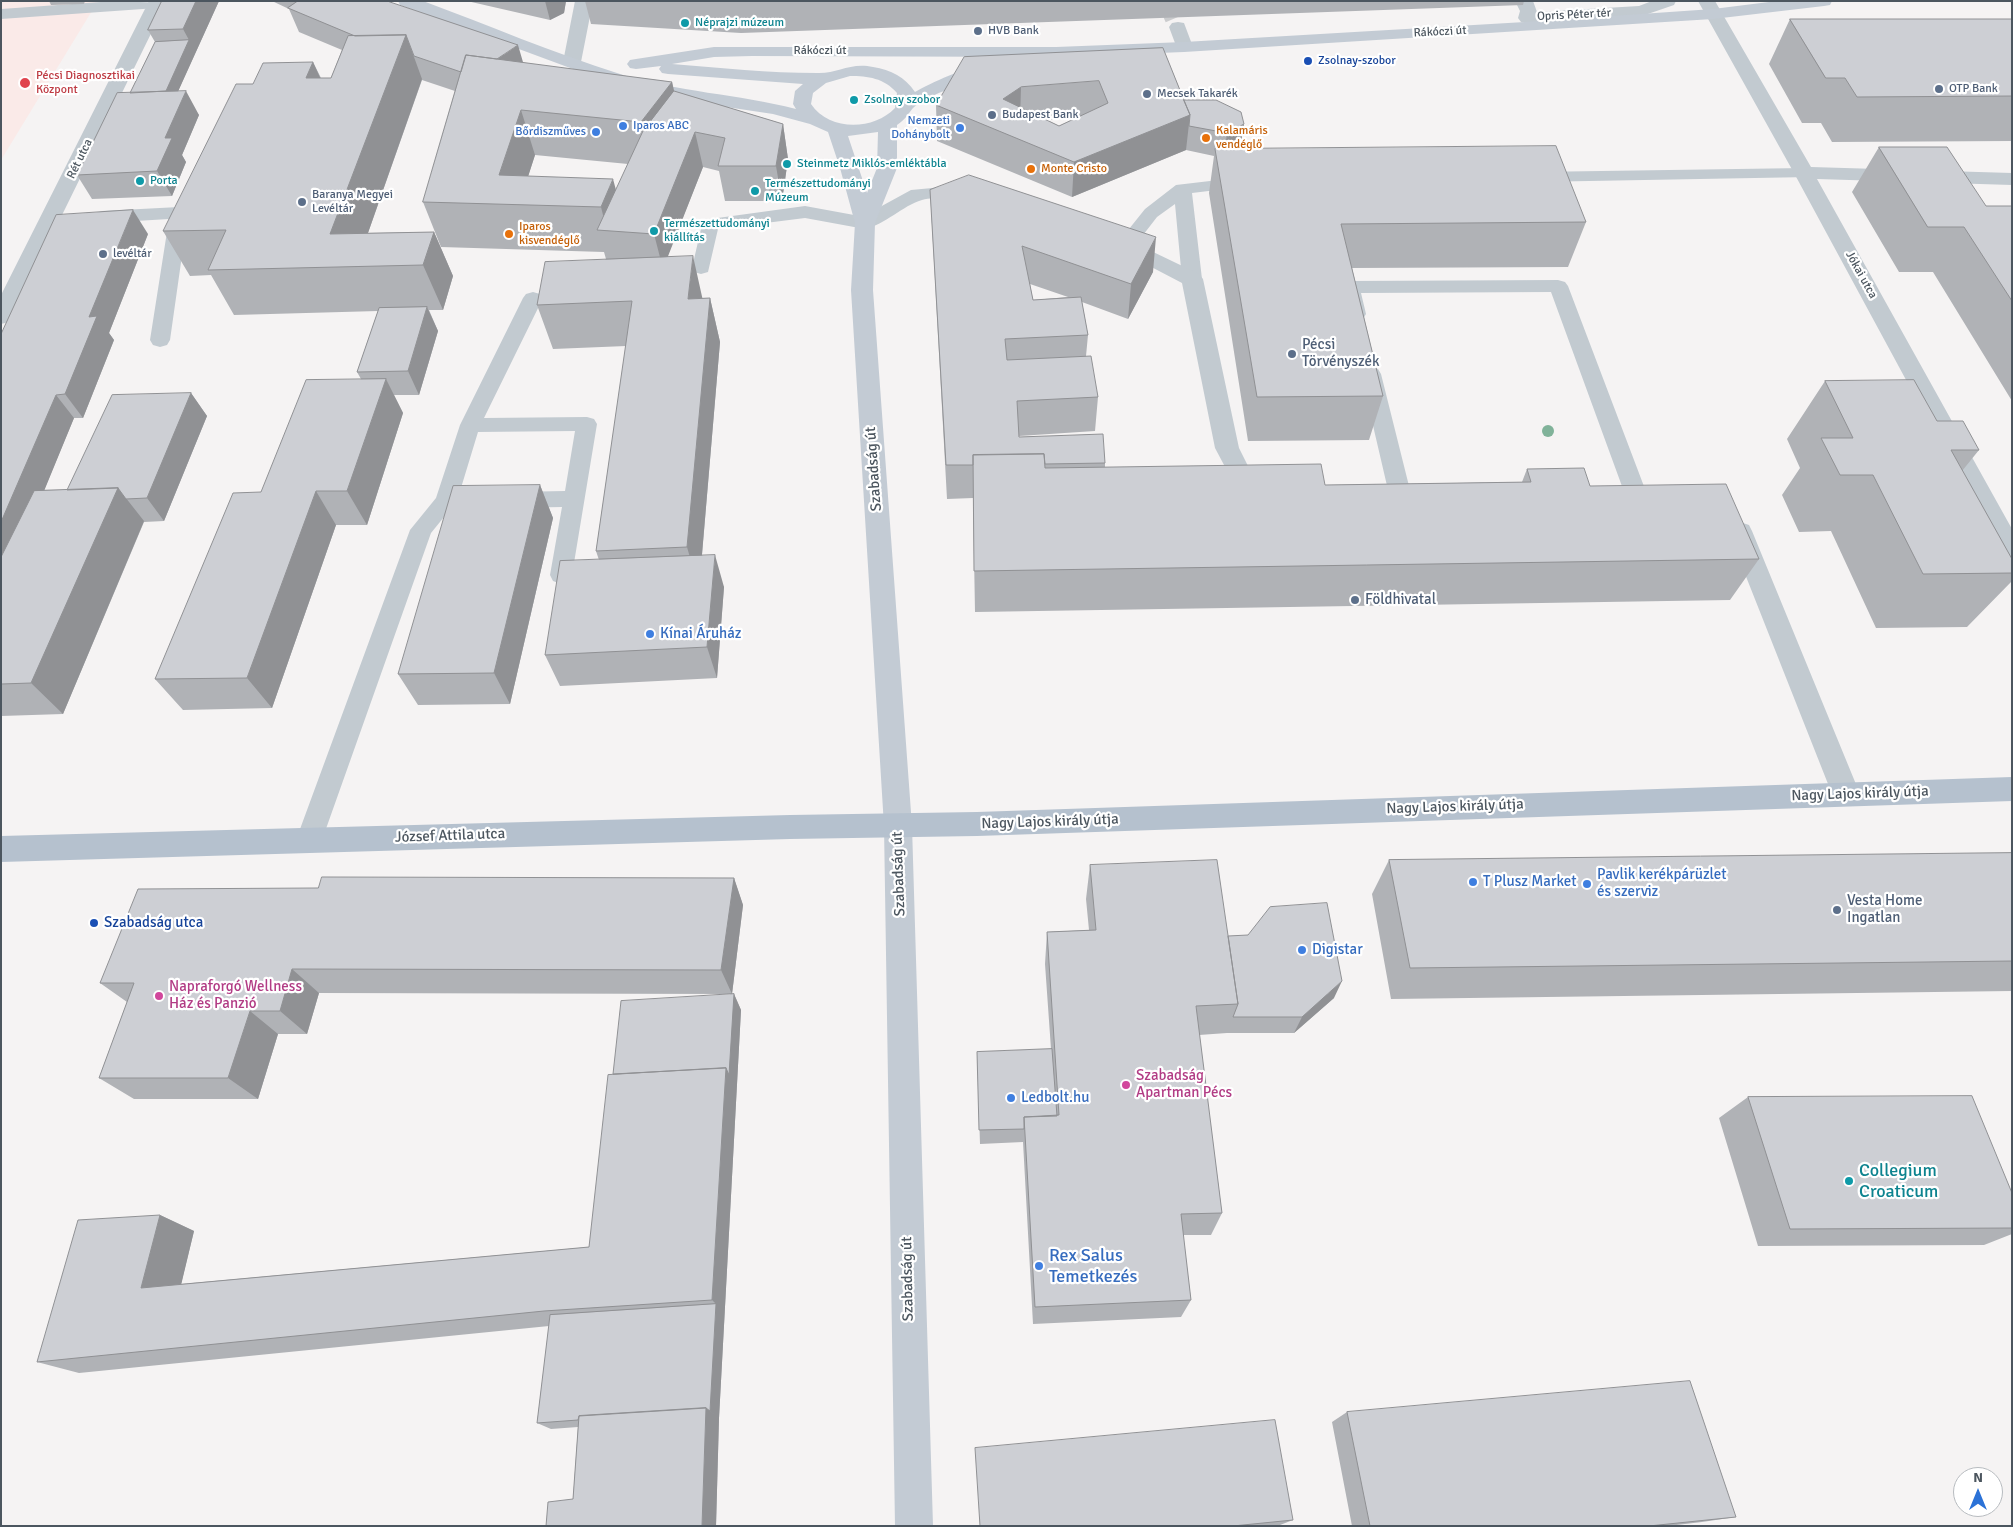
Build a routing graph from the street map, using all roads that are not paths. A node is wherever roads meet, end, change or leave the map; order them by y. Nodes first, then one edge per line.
1 (406, 1) edge
2 (584, 1) edge
3 (1524, 1) edge
4 (1668, 1) edge
5 (1824, 1) edge
6 (157, 2) edge
7 (1709, 8) edge
8 (2, 11) edge
9 (1178, 27) tunnel mouth
10 (1184, 47) junction
11 (1006, 52) junction
12 (1056, 52) junction
13 (572, 62) junction
14 (636, 64) junction
15 (880, 74) junction
16 (819, 79) junction
17 (906, 104) junction
18 (811, 119) junction
19 (888, 122) junction
20 (836, 129) junction
21 (1804, 173) junction
22 (1513, 177) edge
23 (2012, 179) edge
24 (1264, 181) edge
25 (1182, 188) junction
26 (981, 198) edge
27 (50, 220) junction
28 (865, 223) junction
29 (1117, 241) joint
30 (701, 268) dead end
31 (1192, 279) junction
32 (534, 298) dead end
33 (4, 308) edge
34 (160, 340) dead end
35 (470, 426) junction
36 (1282, 487) edge
37 (1634, 489) edge
38 (1399, 490) edge
39 (574, 499) junction
40 (495, 500) edge
41 (1730, 506) edge
42 (2012, 552) edge
43 (561, 575) edge
44 (2012, 790) edge
45 (1846, 794) junction
46 (898, 826) junction
47 (309, 840) junction
48 (1, 849) edge
49 (914, 1526) edge

1 - 13 street, Rákóczi út
2 - 13 street
3 - 4 street, Opris Péter tér
5 - 7 street, Rákóczi út
6 - 8 lane
6 - 27 street, Rét utca
7 - 10 street, Rákóczi út
7 - 21 street, Jókai utca
9 - 10 street
10 - 12 street, Rákóczi út
11 - 12 street, Rákóczi út
11 - 14 street, Rákóczi út
11 - 15 street, Rákóczi út
12 - 17 street, Rákóczi út
13 - 14 street, Rákóczi út
13 - 18 street, Rákóczi út
14 - 16 street, Rákóczi út
15 - 16 street
15 - 17 street
16 - 18 street
17 - 19 street
18 - 20 street
19 - 20 street
19 - 28 street, Szabadság út
20 - 28 street, Szabadság út
21 - 22 lane
21 - 23 street
21 - 42 street, Jókai utca
24 - 25 lane
25 - 29 lane
25 - 31 lane
26 - 28 street
27 - 33 street, Rét utca
27 - 34 lane
28 - 30 lane
28 - 46 street, Szabadság út
29 - 31 street
31 - 36 street
32 - 35 lane
35 - 39 lane
35 - 47 lane
37 - 38 lane
39 - 40 lane
39 - 43 lane
41 - 45 street
44 - 45 main road, Nagy Lajos király útja
45 - 46 main road, Nagy Lajos király útja
46 - 47 main road, József Attila utca
46 - 49 street, Szabadság út
47 - 48 main road, József Attila utca

